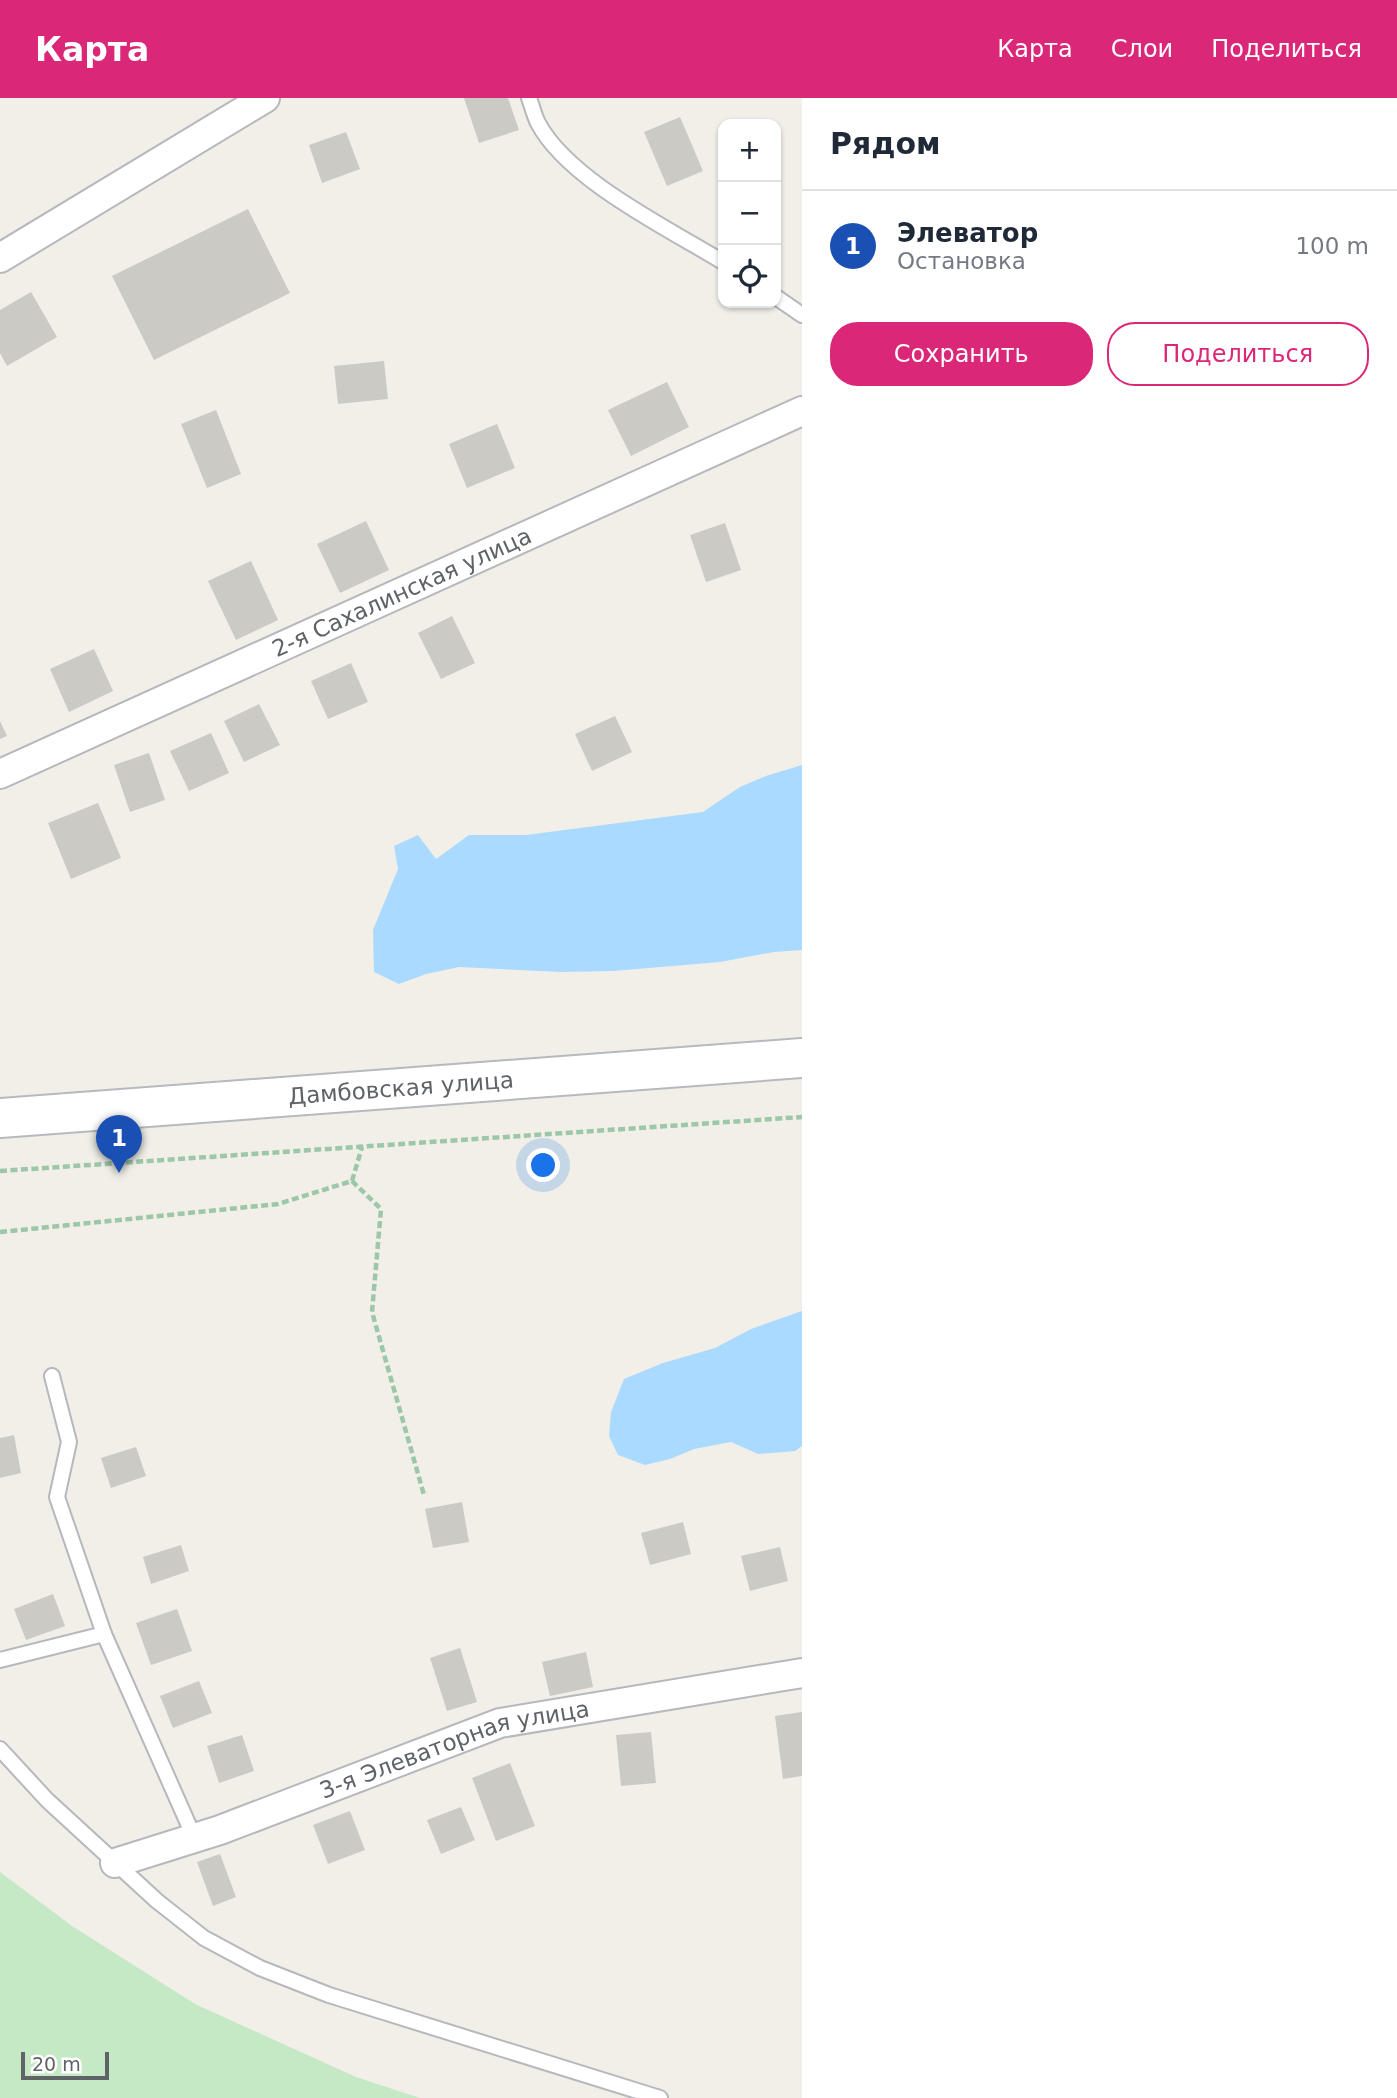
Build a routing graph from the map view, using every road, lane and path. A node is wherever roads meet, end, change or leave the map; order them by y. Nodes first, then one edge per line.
1 (265, 98) edge
2 (529, 98) edge
3 (0, 258) edge
4 (718, 259) edge
5 (781, 300) edge
6 (802, 315) edge
7 (802, 411) edge
8 (0, 774) edge
9 (802, 1058) edge
10 (802, 1117) edge
11 (0, 1118) edge
12 (362, 1147) junction
13 (0, 1171) edge
14 (352, 1181) junction
15 (0, 1232) edge
16 (52, 1376) dead end
17 (425, 1494) dead end
18 (104, 1634) junction
19 (0, 1660) edge
20 (802, 1673) edge
21 (0, 1749) edge
22 (194, 1837) junction
23 (115, 1863) junction
24 (660, 2098) edge

1 - 3 street
2 - 4 lane
5 - 6 lane
7 - 8 street, 2-я Сахалинская улица
9 - 11 main road, Дамбовская улица
10 - 12 path
12 - 13 path
12 - 14 path
14 - 15 path
14 - 17 path
16 - 18 lane
18 - 19 lane
18 - 22 lane
20 - 22 street, 3-я Элеваторная улица
21 - 23 lane
22 - 23 street, 3-я Элеваторная улица
23 - 24 lane

